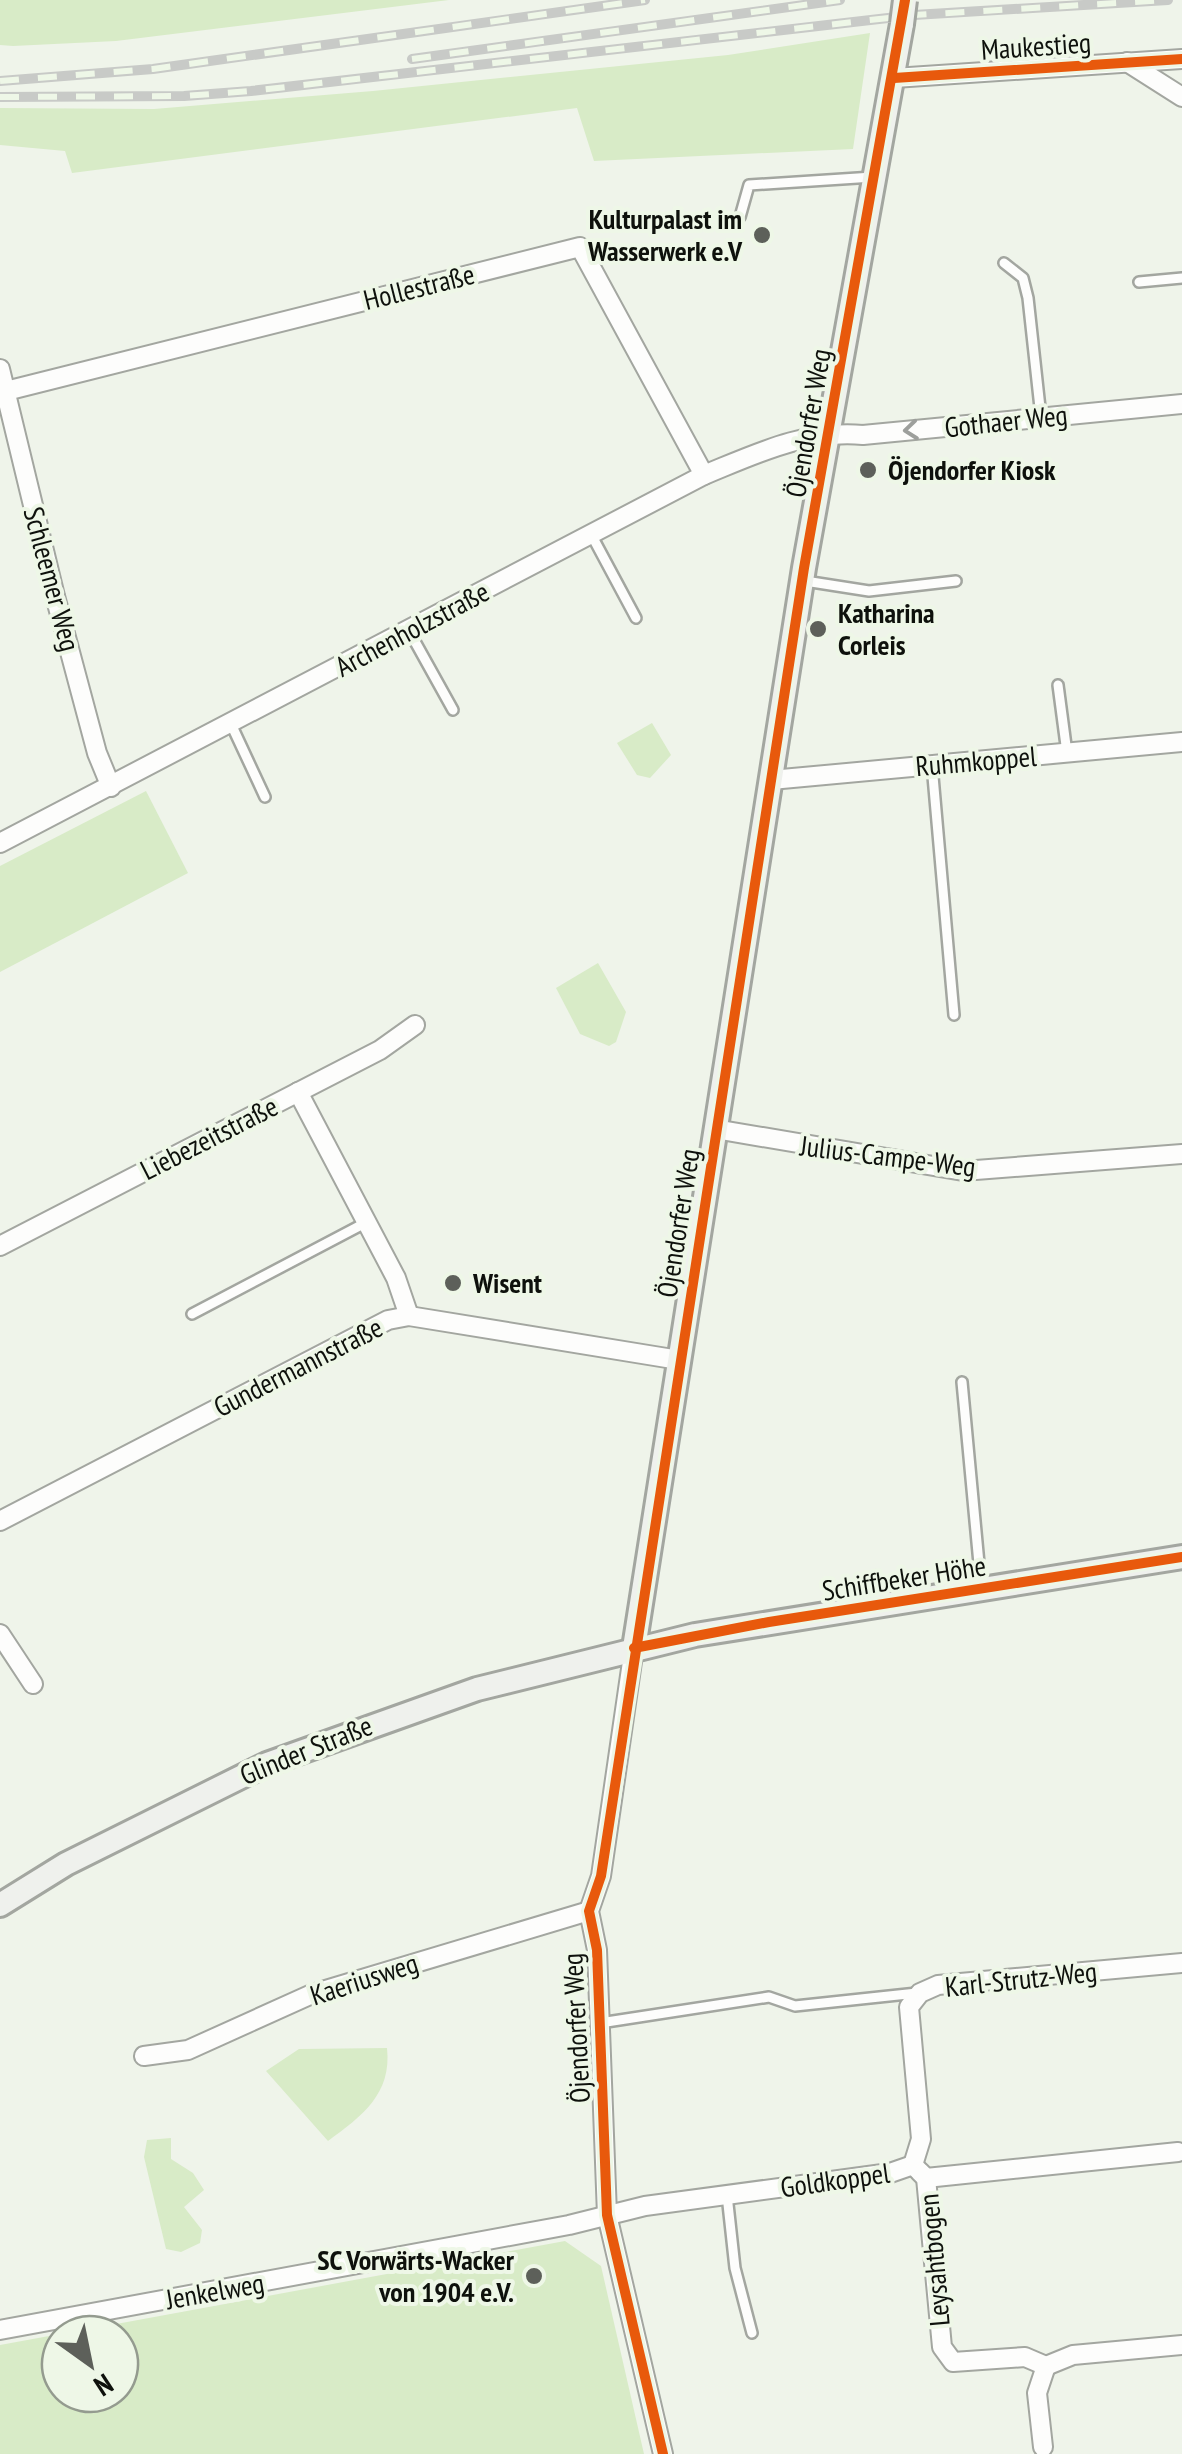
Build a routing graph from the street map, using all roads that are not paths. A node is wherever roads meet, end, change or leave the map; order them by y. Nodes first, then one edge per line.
1 (906, 0) edge
2 (1182, 59) edge
3 (1126, 62) junction
4 (894, 78) junction
5 (1182, 97) edge
6 (876, 176) junction
7 (740, 217) dead end
8 (1004, 262) dead end
9 (1182, 278) edge
10 (1139, 282) dead end
11 (0, 369) edge
12 (6, 390) junction
13 (1182, 404) edge
14 (1041, 417) junction
15 (830, 432) junction
16 (704, 475) junction
17 (591, 534) junction
18 (802, 580) junction
19 (956, 581) dead end
20 (636, 618) dead end
21 (408, 629) junction
22 (1058, 685) dead end
23 (453, 710) dead end
24 (231, 724) junction
25 (1182, 742) edge
26 (1067, 753) junction
27 (932, 765) junction
28 (771, 780) junction
29 (111, 787) junction
30 (266, 797) dead end
31 (0, 843) edge
32 (954, 1015) dead end
33 (415, 1025) dead end
34 (298, 1092) junction
35 (716, 1129) junction
36 (1182, 1154) edge
37 (367, 1222) junction
38 (0, 1246) edge
39 (192, 1314) dead end
40 (409, 1316) junction
41 (679, 1360) junction
42 (962, 1382) dead end
43 (0, 1521) edge
44 (1182, 1557) edge
45 (981, 1588) junction
46 (0, 1634) edge
47 (634, 1648) junction
48 (33, 1684) dead end
49 (0, 1905) edge
50 (589, 1911) junction
51 (1182, 1963) edge
52 (920, 1993) junction
53 (600, 2023) junction
54 (144, 2056) dead end
55 (1178, 2152) dead end
56 (913, 2165) junction
57 (728, 2195) junction
58 (607, 2215) junction
59 (0, 2330) edge
60 (752, 2333) dead end
61 (1182, 2345) edge
62 (1046, 2366) junction
63 (1043, 2452) edge
64 (663, 2454) edge

1 - 4 street, Öjendorfer Weg, bridge
2 - 3 street, Maukestieg
3 - 4 street, Maukestieg
3 - 5 street, Maukestieg
4 - 6 street, Öjendorfer Weg
6 - 7 lane
6 - 15 street, Öjendorfer Weg
8 - 14 lane
9 - 10 lane
11 - 12 street, Schleemer Weg
12 - 16 street, Hollestraße
12 - 29 street, Schleemer Weg
13 - 14 street, Gothaer Weg
14 -> 15 street, Gothaer Weg
15 - 16 street, Archenholzstraße
15 - 18 street, Öjendorfer Weg
16 - 17 street, Archenholzstraße
17 - 20 lane
17 - 21 street, Archenholzstraße
18 - 19 lane
18 - 28 street, Öjendorfer Weg
21 - 23 lane
21 - 24 street, Archenholzstraße
22 - 26 lane
24 - 29 street, Archenholzstraße
24 - 30 lane
25 - 26 street, Ruhmkoppel
26 - 27 street, Ruhmkoppel
27 - 28 street, Ruhmkoppel
27 - 32 lane
28 - 35 street, Öjendorfer Weg
29 - 31 street, Archenholzstraße
33 - 34 street, Liebezeitstraße
34 - 37 street
34 - 38 street, Liebezeitstraße
35 - 36 street, Julius-Campe-Weg
35 - 41 street, Öjendorfer Weg
37 - 39 lane
37 - 40 street
40 - 41 street, Gundermannstraße
40 - 43 street, Gundermannstraße
41 - 47 street, Öjendorfer Weg
42 - 45 lane
44 - 45 street, Schiffbeker Höhe
45 - 47 street, Schiffbeker Höhe
46 - 48 street
47 - 49 street, Glinder Straße
47 - 50 street, Öjendorfer Weg
50 - 53 street, Öjendorfer Weg
50 - 54 street, Kaeriusweg
51 - 52 street, Karl-Strutz-Weg
52 - 53 lane
52 - 56 street, Karl-Strutz-Weg
53 - 58 street, Öjendorfer Weg
55 - 56 street, Goldkoppel
56 - 57 street, Goldkoppel
56 - 62 street, Leysahtbogen
57 - 58 street, Goldkoppel
57 - 60 lane
58 - 59 street, Jenkelweg
58 - 64 street, Öjendorfer Weg
61 - 62 street, Leysahtbogen
62 - 63 street

